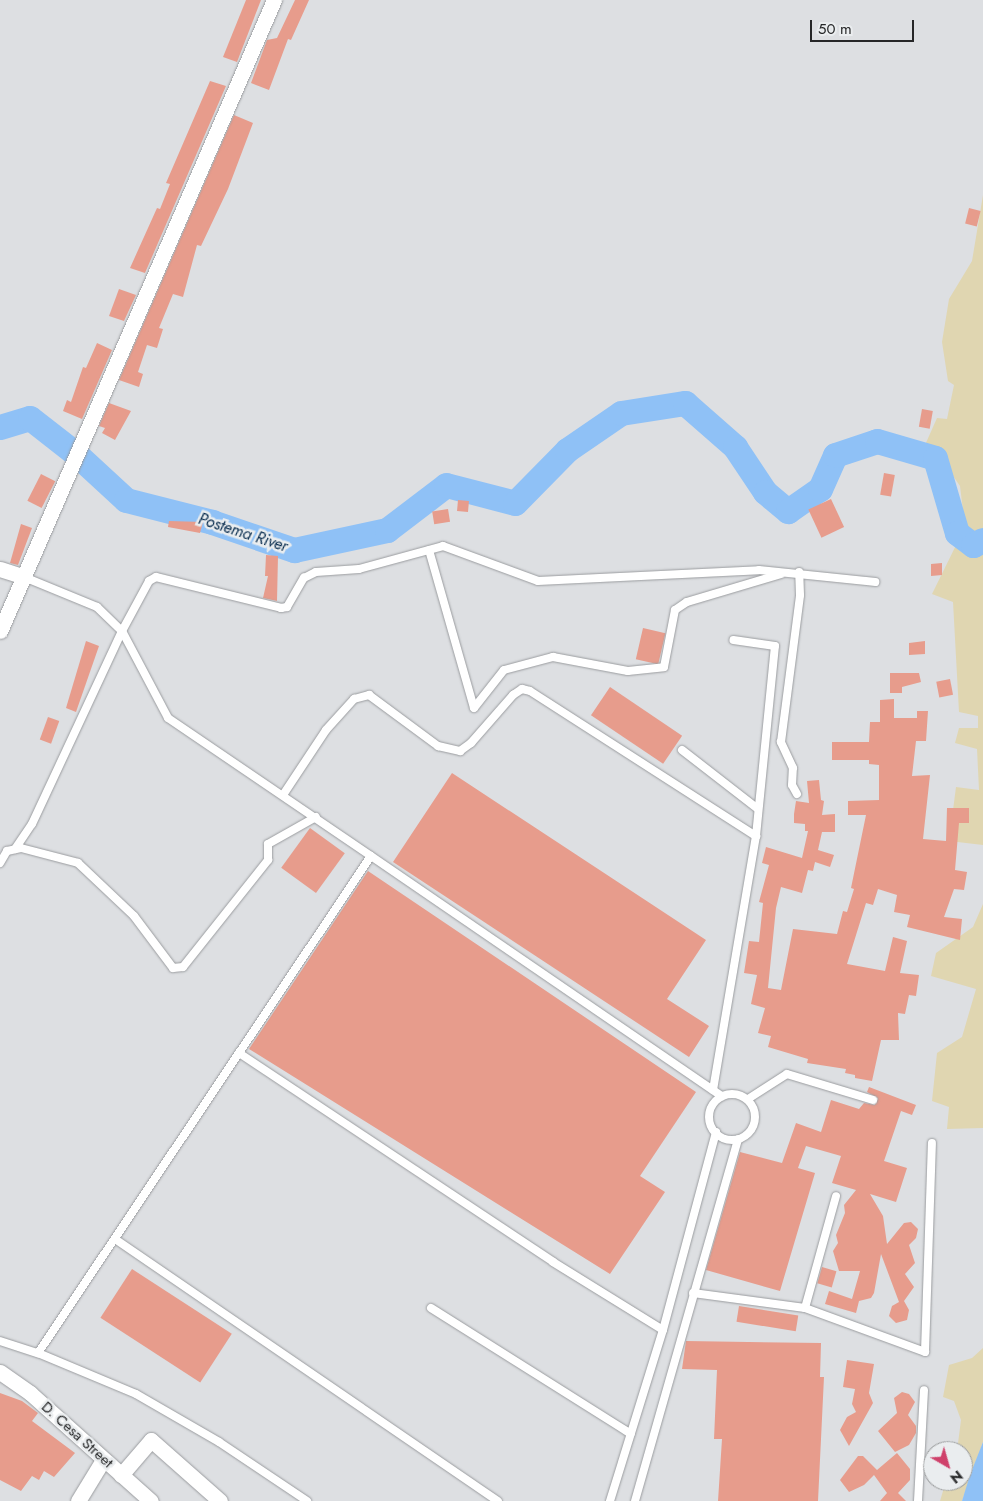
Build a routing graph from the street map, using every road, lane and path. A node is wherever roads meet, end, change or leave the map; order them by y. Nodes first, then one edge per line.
1 (274, 0) edge
2 (429, 550) junction
3 (0, 568) edge
4 (788, 572) junction
5 (799, 572) junction
6 (24, 577) junction
7 (875, 582) dead end
8 (0, 631) edge
9 (122, 631) junction
10 (734, 640) dead end
11 (682, 750) dead end
12 (798, 794) dead end
13 (283, 795) junction
14 (758, 809) junction
15 (316, 817) junction
16 (756, 836) junction
17 (16, 849) junction
18 (371, 856) junction
19 (0, 863) edge
20 (239, 1053) junction
21 (713, 1090) junction
22 (722, 1096) junction
23 (748, 1099) junction
24 (873, 1100) dead end
25 (716, 1132) junction
26 (738, 1139) junction
27 (932, 1143) dead end
28 (836, 1196) dead end
29 (115, 1239) junction
30 (693, 1293) junction
31 (431, 1308) dead end
32 (805, 1308) junction
33 (663, 1330) junction
34 (0, 1341) edge
35 (38, 1353) junction
36 (0, 1372) edge
37 (924, 1390) dead end
38 (631, 1434) junction
39 (103, 1460) junction
40 (121, 1475) junction
41 (83, 1499) edge
42 (151, 1501) edge
43 (220, 1501) edge
44 (307, 1501) edge
45 (498, 1501) edge
46 (610, 1501) edge
47 (635, 1501) edge
48 (918, 1501) edge

1 - 6 street
2 - 4 lane
2 - 4 lane
2 - 9 lane
3 - 6 street
4 - 5 lane
5 - 7 lane
5 - 12 lane
6 - 8 street
6 - 9 lane
9 - 13 lane
9 - 17 lane
10 - 14 lane
11 - 14 lane
13 - 15 lane
13 - 16 lane
14 - 16 lane
15 - 17 lane
15 - 18 lane
16 - 21 lane
17 - 19 lane
18 - 20 lane
18 - 21 lane
20 - 29 lane
20 - 33 lane
21 - 22 lane
22 - 23 lane
22 - 25 lane
23 - 24 lane
23 - 26 lane
25 - 26 lane
25 - 33 lane
26 - 30 lane
27 - 32 lane
28 - 32 lane
29 - 35 lane
29 - 45 lane
30 - 32 lane
30 - 47 lane
31 - 38 lane
33 - 38 lane
34 - 35 lane
35 - 44 lane
36 - 39 street, D. Cesa Street
37 - 48 lane
38 - 46 lane
39 - 40 street, D. Cesa Street
39 - 41 street
40 - 42 street, D. Cesa Street
40 - 43 street

